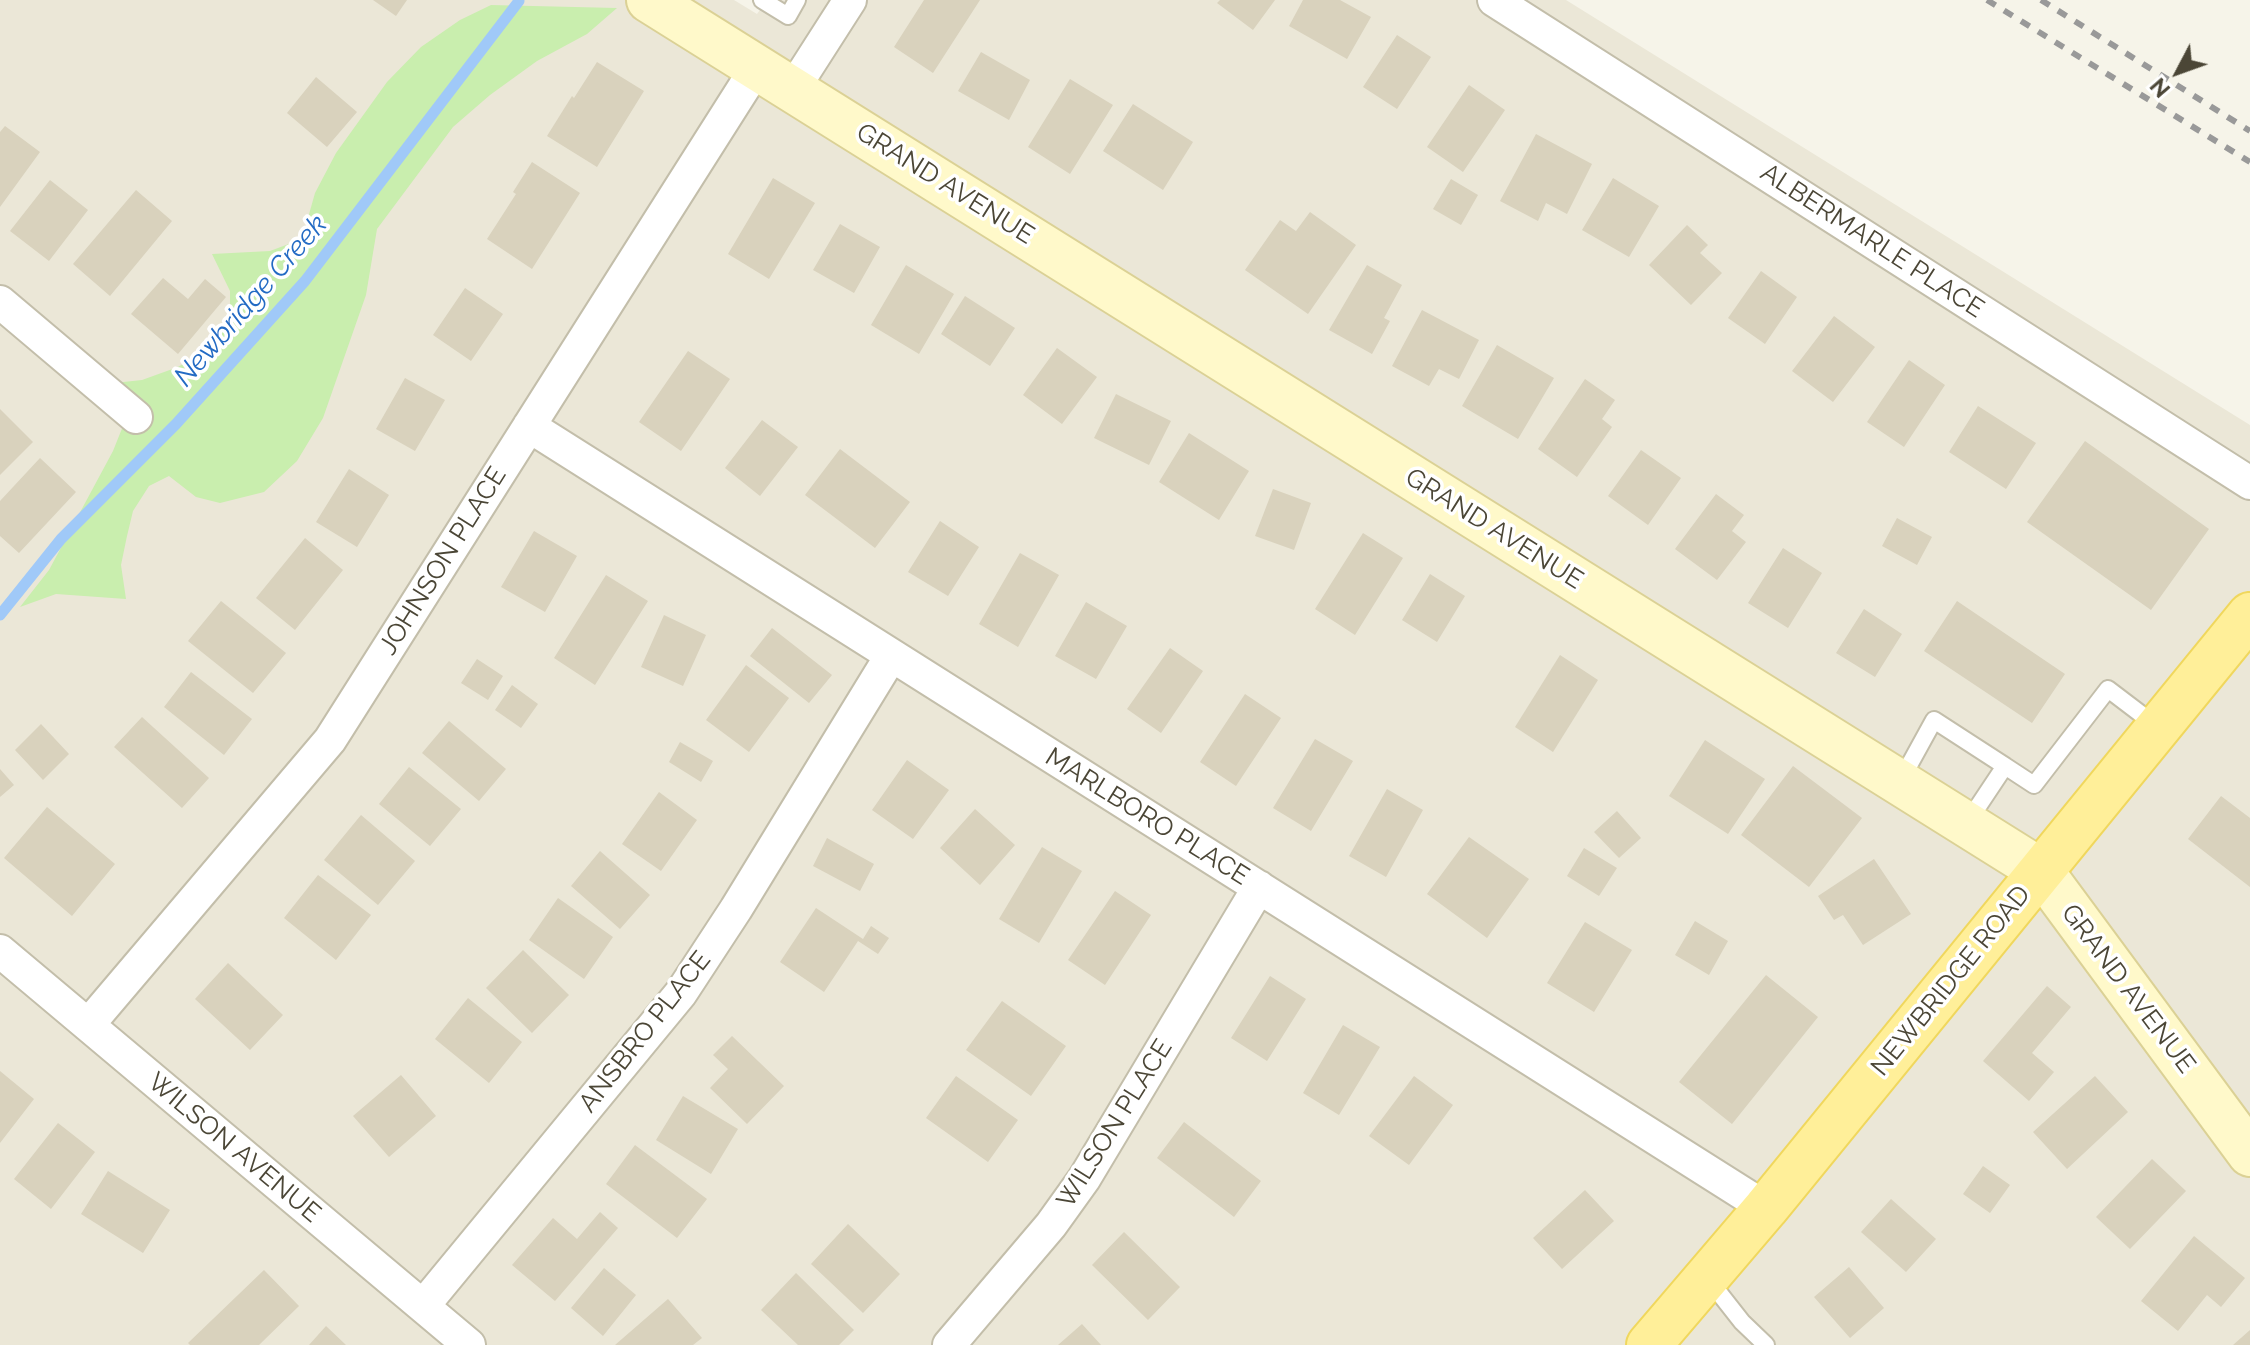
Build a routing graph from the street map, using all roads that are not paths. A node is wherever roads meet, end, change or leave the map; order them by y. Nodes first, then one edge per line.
1 (649, 0) edge
2 (762, 0) edge
3 (797, 0) edge
4 (850, 0) edge
5 (1494, 0) edge
6 (775, 78) junction
7 (0, 302) edge
8 (136, 417) dead end
9 (529, 426) junction
10 (2250, 483) edge
11 (2250, 615) edge
12 (891, 656) junction
13 (2158, 727) junction
14 (2005, 766) junction
15 (1899, 783) junction
16 (1966, 825) junction
17 (2041, 871) junction
18 (1259, 887) junction
19 (0, 951) edge
20 (88, 1025) junction
21 (2250, 1154) edge
22 (1766, 1208) junction
23 (1706, 1277) junction
24 (423, 1306) junction
25 (469, 1345) edge
26 (949, 1345) edge
27 (1649, 1345) edge
28 (1766, 1345) edge

1 - 6 street, GRAND AVENUE
2 - 3 lane
4 - 6 street, JOHNSON PLACE
5 - 10 street, ALBERMARLE PLACE
6 - 9 street, JOHNSON PLACE
6 - 15 street, GRAND AVENUE
7 - 8 street
9 - 12 street, MARLBORO PLACE
9 - 20 street, JOHNSON PLACE
11 - 13 main road, NEWBRIDGE ROAD
12 - 18 street, MARLBORO PLACE
12 - 24 street, ANSBRO PLACE
13 - 14 lane
13 - 17 main road, NEWBRIDGE ROAD
14 - 15 lane
14 - 16 lane
15 - 16 street, GRAND AVENUE
16 - 17 street, GRAND AVENUE
17 - 21 street, GRAND AVENUE
17 - 22 main road, NEWBRIDGE ROAD
18 - 22 street, MARLBORO PLACE
18 - 26 street, WILSON PLACE
19 - 20 street, WILSON AVENUE
20 - 24 street, WILSON AVENUE
22 - 23 main road, NEWBRIDGE ROAD
23 - 27 main road, NEWBRIDGE ROAD
23 - 28 lane
24 - 25 street, WILSON AVENUE

